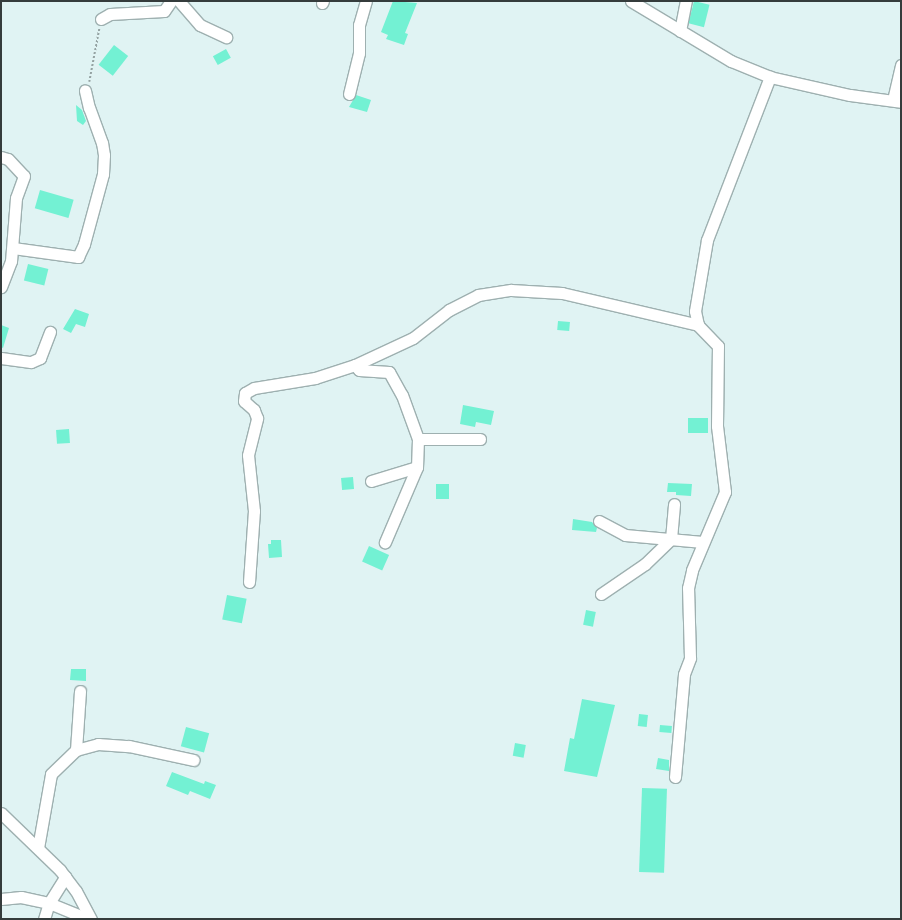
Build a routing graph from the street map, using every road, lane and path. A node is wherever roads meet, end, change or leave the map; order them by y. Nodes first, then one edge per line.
1 (171, 1) edge
2 (179, 1) edge
3 (366, 1) edge
4 (631, 1) edge
5 (686, 1) edge
6 (101, 19) joint
7 (680, 31) junction
8 (226, 37) dead end
9 (901, 65) edge
10 (770, 77) junction
11 (86, 90) joint
12 (350, 94) dead end
13 (897, 101) edge
14 (1, 157) edge
15 (13, 248) junction
16 (1, 287) edge
17 (698, 325) junction
18 (50, 332) dead end
19 (1, 358) edge
20 (355, 365) junction
21 (418, 439) junction
22 (480, 439) dead end
23 (417, 466) junction
24 (371, 481) dead end
25 (674, 504) dead end
26 (599, 521) dead end
27 (671, 539) junction
28 (385, 542) dead end
29 (703, 542) junction
30 (249, 582) dead end
31 (601, 594) dead end
32 (80, 691) dead end
33 (76, 750) junction
34 (194, 760) dead end
35 (675, 778) dead end
36 (1, 813) edge
37 (38, 848) junction
38 (65, 877) junction
39 (1, 900) edge
40 (49, 904) junction
41 (44, 919) edge
42 (90, 919) edge

1 - 6 street
2 - 8 street
3 - 12 street
4 - 7 street
5 - 7 street
6 - 11 path
7 - 10 street
9 - 13 street
10 - 13 street
10 - 17 street
11 - 15 street
14 - 15 street
15 - 16 street
17 - 20 street
17 - 29 street
18 - 19 street
20 - 21 street
20 - 30 street
21 - 22 street
21 - 23 street
23 - 24 street
23 - 28 street
25 - 27 street
26 - 27 street
27 - 29 street
27 - 31 street
29 - 35 street
32 - 33 street
33 - 34 street
33 - 37 street
36 - 37 street
37 - 38 street
38 - 40 street
38 - 42 street
39 - 40 street
40 - 41 street
40 - 42 street

